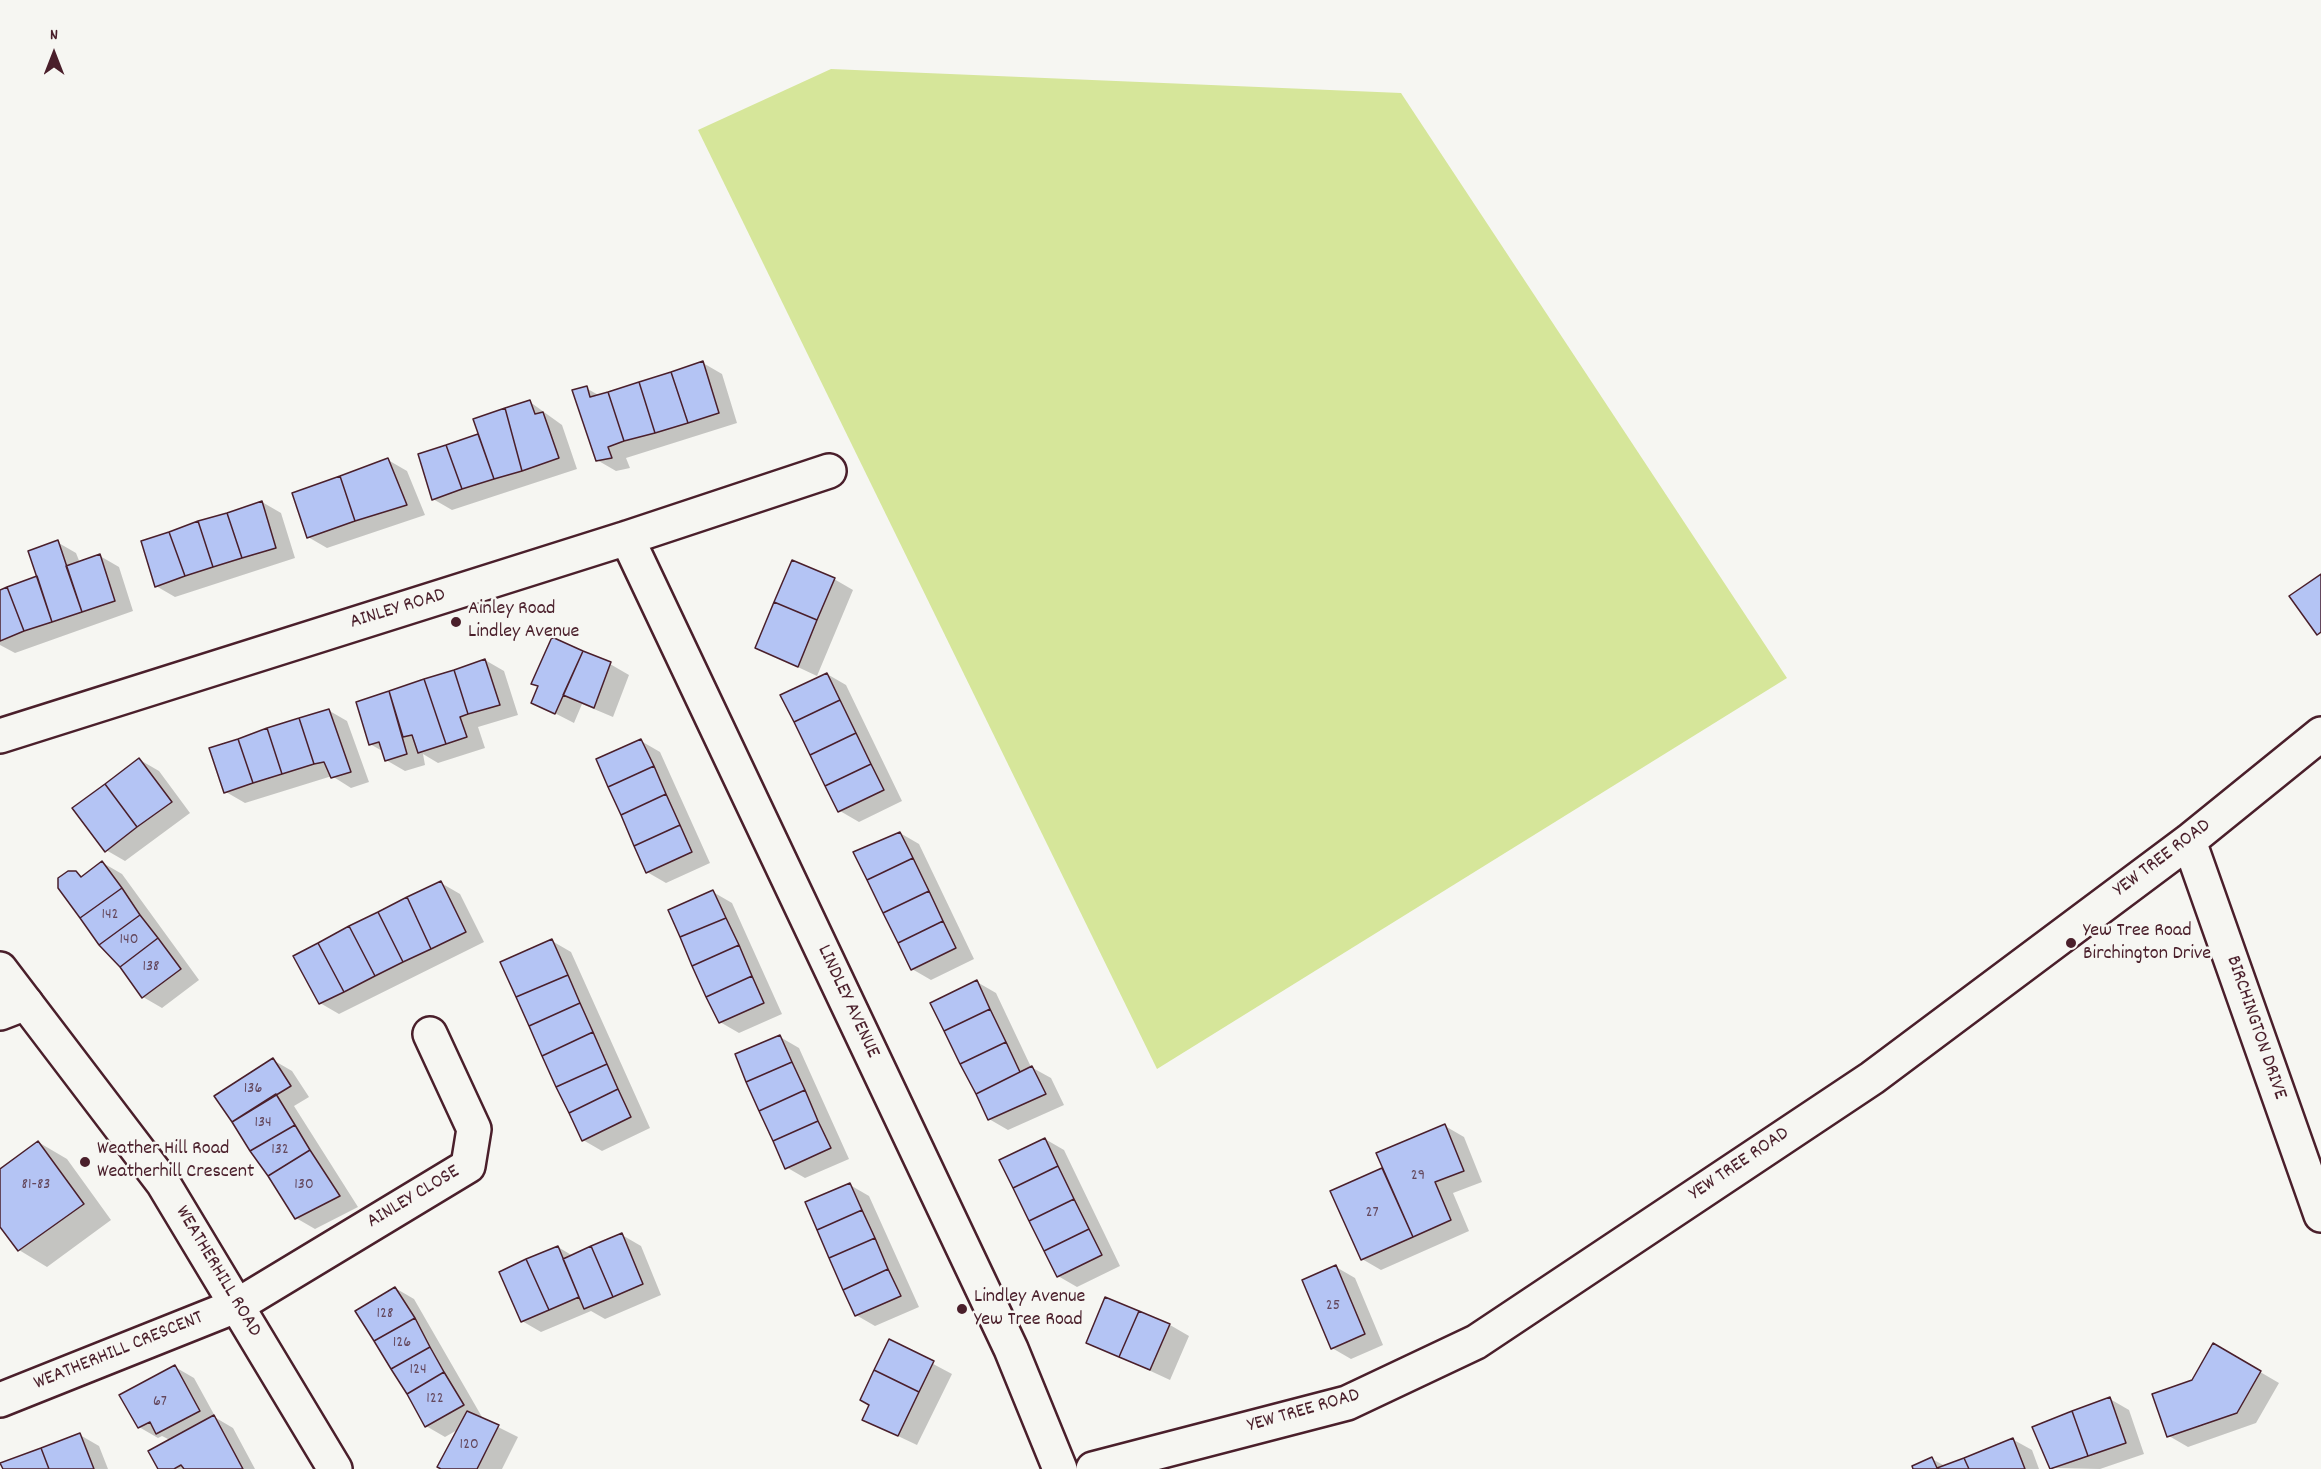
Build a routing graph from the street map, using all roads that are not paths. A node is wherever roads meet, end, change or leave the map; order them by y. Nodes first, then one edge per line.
1 (829, 471) dead end
2 (627, 538) junction
3 (2321, 734) edge
4 (0, 736) edge
5 (2189, 841) junction
6 (0, 969) edge
7 (13, 1008) edge
8 (430, 1034) dead end
9 (2321, 1215) edge
10 (238, 1305) junction
11 (0, 1400) edge
12 (335, 1469) edge
13 (1060, 1469) edge
14 (1093, 1469) edge

1 - 2 street, AINLEY ROAD
2 - 4 street, AINLEY ROAD
2 - 13 street, LINDLEY AVENUE
3 - 5 street, YEW TREE ROAD
5 - 9 street, BIRCHINGTON DRIVE
5 - 14 street, YEW TREE ROAD
6 - 7 street, WEATHERHILL ROAD
7 - 10 street, WEATHERHILL ROAD
8 - 10 street, AINLEY CLOSE
10 - 11 street, WEATHERHILL CRESCENT
10 - 12 street, WEATHERHILL ROAD

